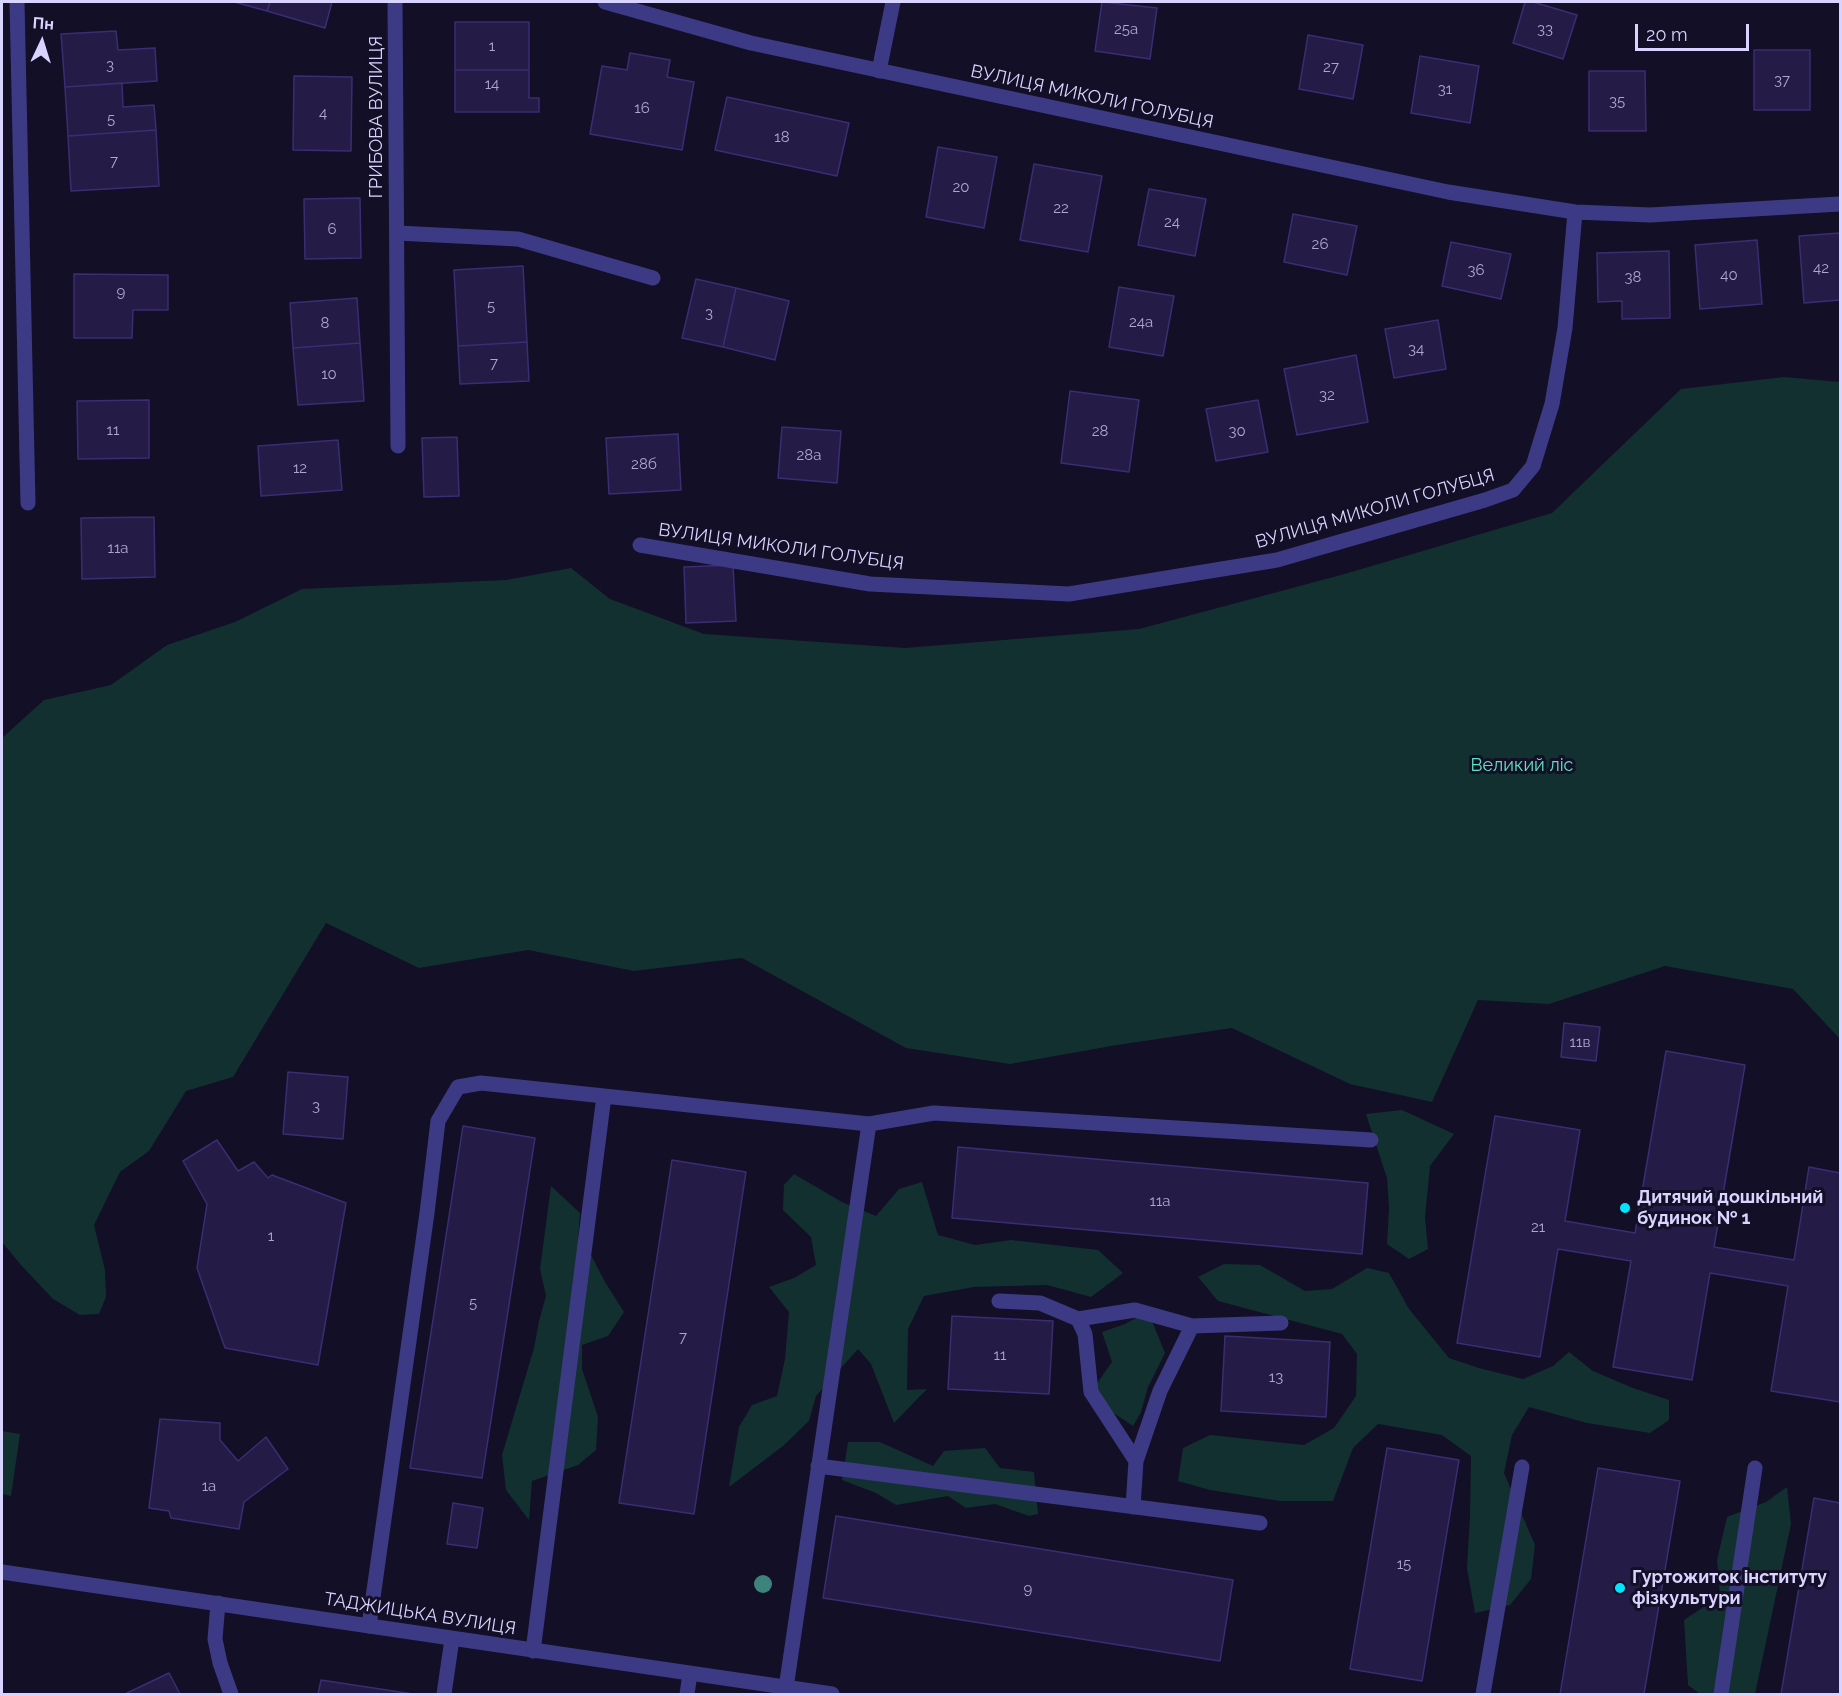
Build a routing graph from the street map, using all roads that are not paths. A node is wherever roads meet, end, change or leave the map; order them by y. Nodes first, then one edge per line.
1 (16, 2) edge
2 (395, 2) edge
3 (605, 2) edge
4 (893, 2) edge
5 (879, 71) junction
6 (1840, 204) edge
7 (1575, 212) junction
8 (397, 233) junction
9 (653, 278) dead end
10 (398, 446) dead end
11 (28, 503) dead end
12 (640, 545) dead end
13 (604, 1096) junction
14 (869, 1124) junction
15 (1371, 1140) dead end
16 (999, 1301) dead end
17 (1078, 1319) junction
18 (1281, 1323) dead end
19 (1192, 1326) junction
20 (1136, 1461) junction
21 (818, 1466) junction
22 (1522, 1467) dead end
23 (1755, 1468) dead end
24 (1133, 1507) junction
25 (1260, 1523) dead end
26 (2, 1572) edge
27 (218, 1603) junction
28 (369, 1626) junction
29 (452, 1639) junction
30 (533, 1651) junction
31 (690, 1674) junction
32 (786, 1688) junction
33 (231, 1695) edge
34 (444, 1695) edge
35 (687, 1695) edge
36 (832, 1695) edge
37 (1483, 1695) edge
38 (1721, 1695) edge

1 - 11 street
2 - 8 street, ГРИБОВА ВУЛИЦЯ
3 - 5 street, ВУЛИЦЯ МИКОЛИ ГОЛУБЦЯ
4 - 5 street
5 - 7 street, ВУЛИЦЯ МИКОЛИ ГОЛУБЦЯ
6 - 7 street, ВУЛИЦЯ МИКОЛИ ГОЛУБЦЯ
7 - 12 street, ВУЛИЦЯ МИКОЛИ ГОЛУБЦЯ
8 - 9 street
8 - 10 street, ГРИБОВА ВУЛИЦЯ
13 - 14 street
13 - 28 street
13 - 30 street
14 - 15 street
14 - 21 street
16 - 17 street
17 - 19 street
17 - 20 street
18 - 19 street
19 - 20 street
20 - 24 street
21 - 24 street
21 - 32 street
22 - 37 street
23 - 38 street
24 - 25 street
26 - 27 street, ТАДЖИЦЬКА ВУЛИЦЯ
27 - 28 street, ТАДЖИЦЬКА ВУЛИЦЯ
27 - 33 street
28 - 29 street, ТАДЖИЦЬКА ВУЛИЦЯ
29 - 30 street, ТАДЖИЦЬКА ВУЛИЦЯ
29 - 34 street
30 - 31 street, ТАДЖИЦЬКА ВУЛИЦЯ
31 - 32 street, ТАДЖИЦЬКА ВУЛИЦЯ
31 - 35 street
32 - 36 street, ТАДЖИЦЬКА ВУЛИЦЯ

